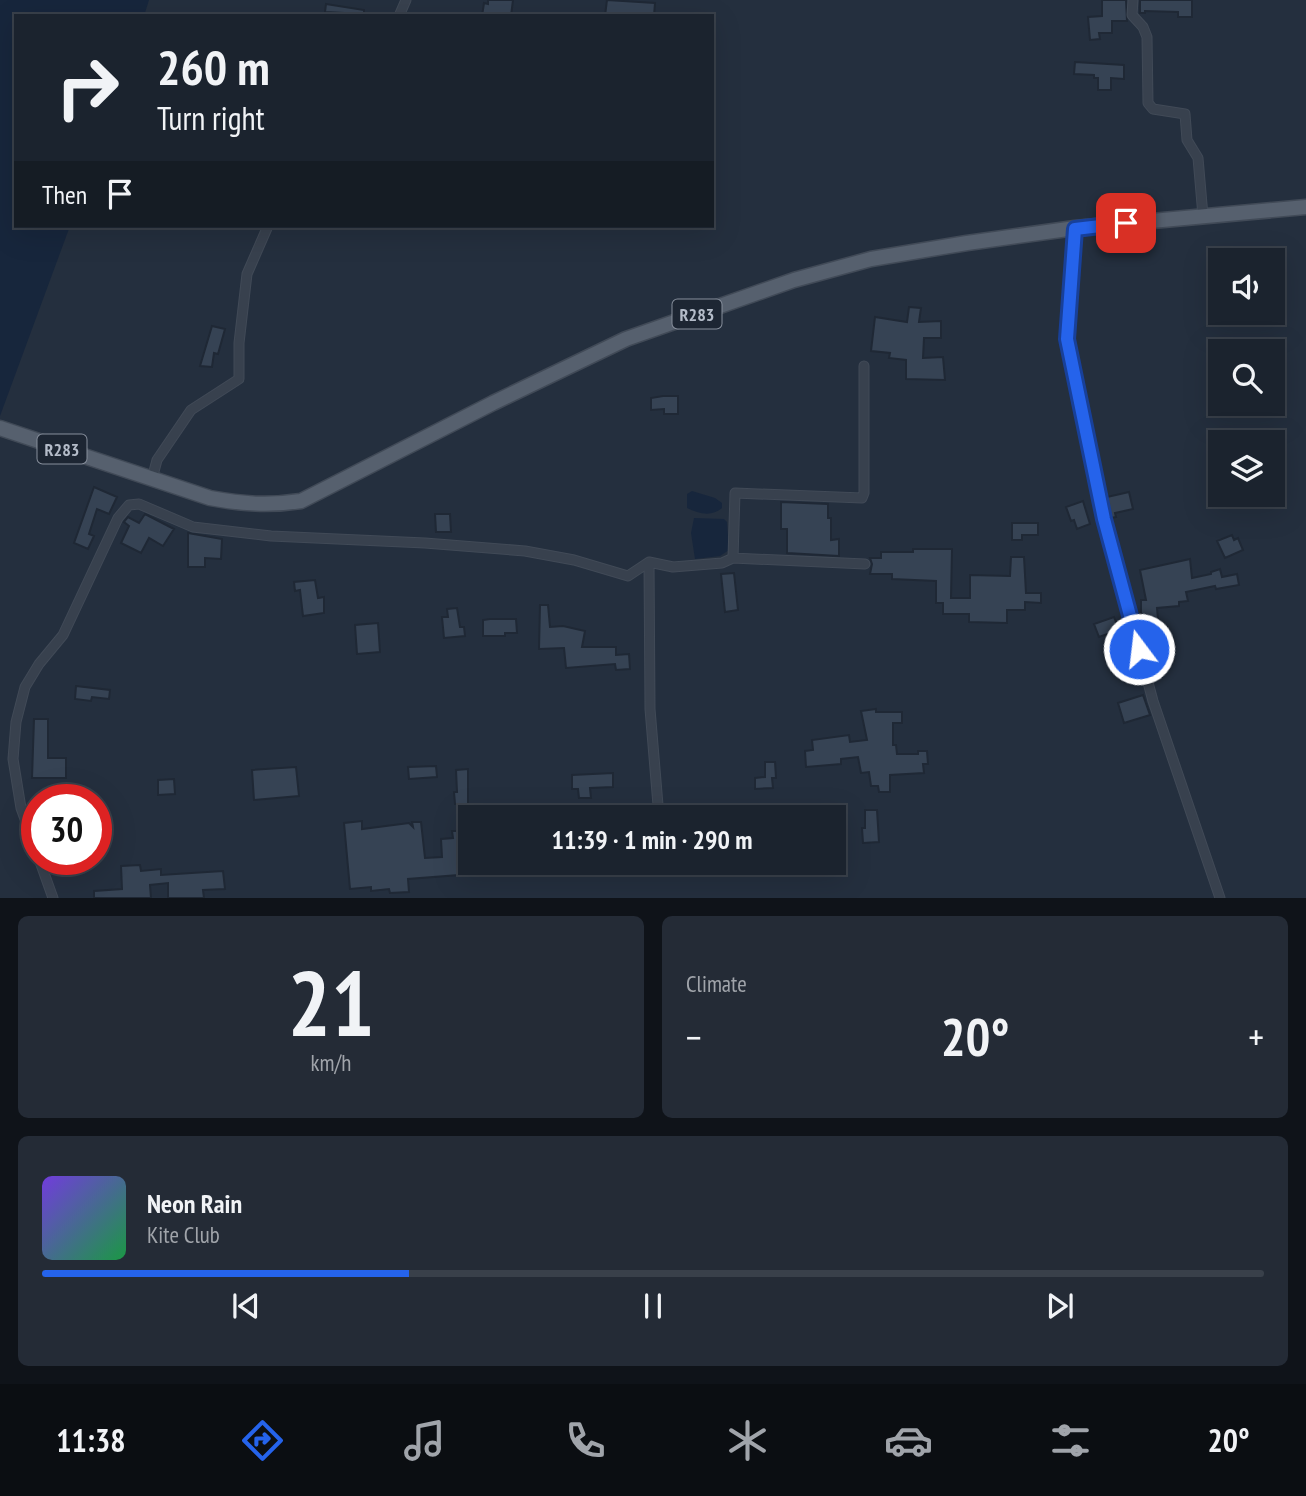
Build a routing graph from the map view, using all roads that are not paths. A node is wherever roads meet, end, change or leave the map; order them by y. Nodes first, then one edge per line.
1 (1133, 0) edge
2 (1306, 207) edge
3 (1203, 216) junction
4 (267, 228) edge
5 (1075, 229) junction
6 (864, 366) dead end
7 (0, 428) edge
8 (152, 479) junction
9 (733, 558) junction
10 (649, 562) junction
11 (865, 564) dead end
12 (658, 805) edge
13 (21, 808) edge
14 (45, 875) edge
15 (53, 898) edge
16 (1220, 898) edge

1 - 3 street
2 - 3 main road, R283
3 - 5 main road, R283
4 - 8 street
5 - 8 main road, R283
5 - 16 street
6 - 9 street
7 - 8 main road, R283
9 - 10 street
9 - 11 street
10 - 12 street
10 - 13 street
14 - 15 street

